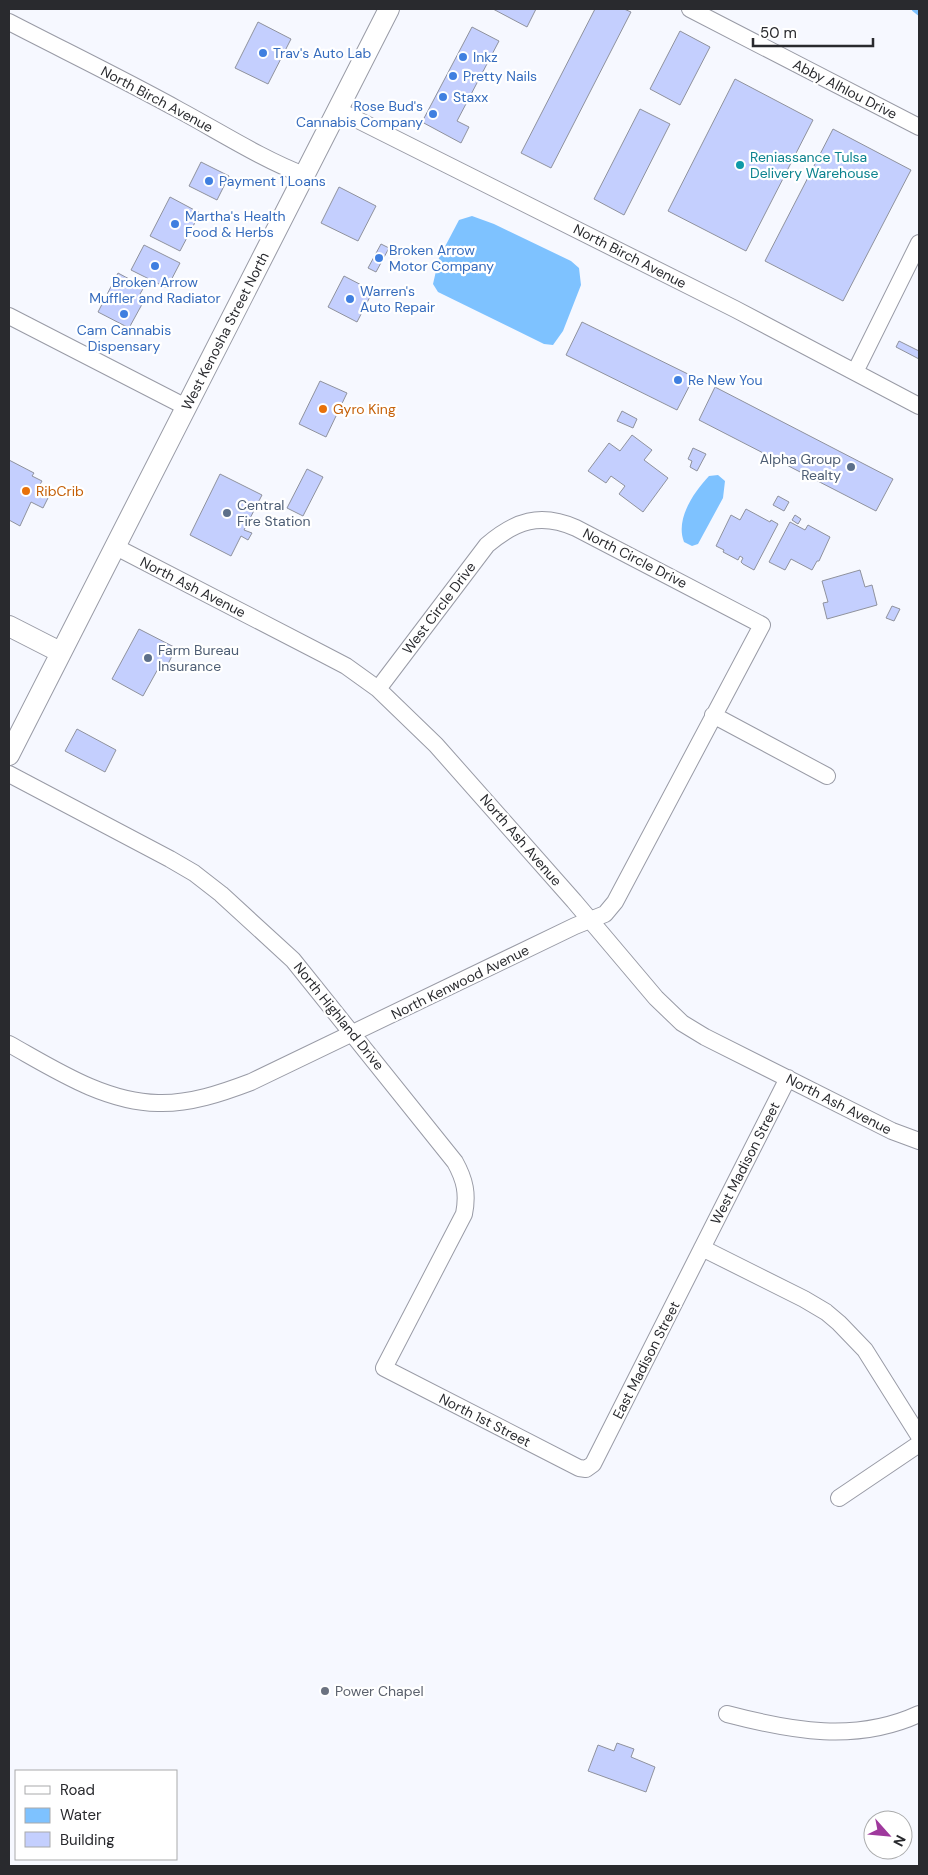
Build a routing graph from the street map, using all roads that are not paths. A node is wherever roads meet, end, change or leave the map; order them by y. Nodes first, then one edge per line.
1 (389, 9) edge
2 (690, 9) edge
3 (9, 22) edge
4 (338, 110) junction
5 (919, 127) edge
6 (304, 175) junction
7 (919, 244) edge
8 (9, 316) edge
9 (855, 372) junction
10 (919, 406) edge
11 (186, 407) junction
12 (504, 531) joint
13 (114, 546) junction
14 (762, 625) joint
15 (9, 626) edge
16 (60, 652) junction
17 (378, 689) junction
18 (713, 715) junction
19 (9, 755) edge
20 (9, 774) edge
21 (827, 776) dead end
22 (591, 921) junction
23 (354, 1034) junction
24 (9, 1044) edge
25 (788, 1078) junction
26 (919, 1141) edge
27 (702, 1248) junction
28 (384, 1368) joint
29 (919, 1436) edge
30 (919, 1444) edge
31 (586, 1469) joint
32 (838, 1498) dead end
33 (727, 1714) dead end
34 (919, 1714) edge

1 - 4 main road, West Kenosha Street North
2 - 5 street, Abby Alhlou Drive
3 - 6 street, North Birch Avenue
4 - 6 main road, West Kenosha Street North
4 - 9 street, North Birch Avenue
6 - 11 main road, West Kenosha Street North
7 - 9 street
8 - 11 street
9 - 10 street, North Birch Avenue
11 - 13 main road, West Kenosha Street North
12 - 14 street, North Circle Drive
12 - 17 street, West Circle Drive
13 - 16 main road, West Kenosha Street North
13 - 17 street, North Ash Avenue
14 - 18 street, North Kenwood Avenue
15 - 16 main road
16 - 19 main road, West Kenosha Street North
17 - 22 street, North Ash Avenue
18 - 21 street
18 - 22 street, North Kenwood Avenue
20 - 23 street, North Highland Drive
22 - 23 street, North Kenwood Avenue
22 - 25 street, North Ash Avenue
23 - 24 street, North Kenwood Avenue
23 - 28 street, North Highland Drive
25 - 26 street, North Ash Avenue
25 - 27 street, West Madison Street
27 - 29 street
27 - 31 street, East Madison Street
28 - 31 street, North 1st Street
30 - 32 street
33 - 34 street

